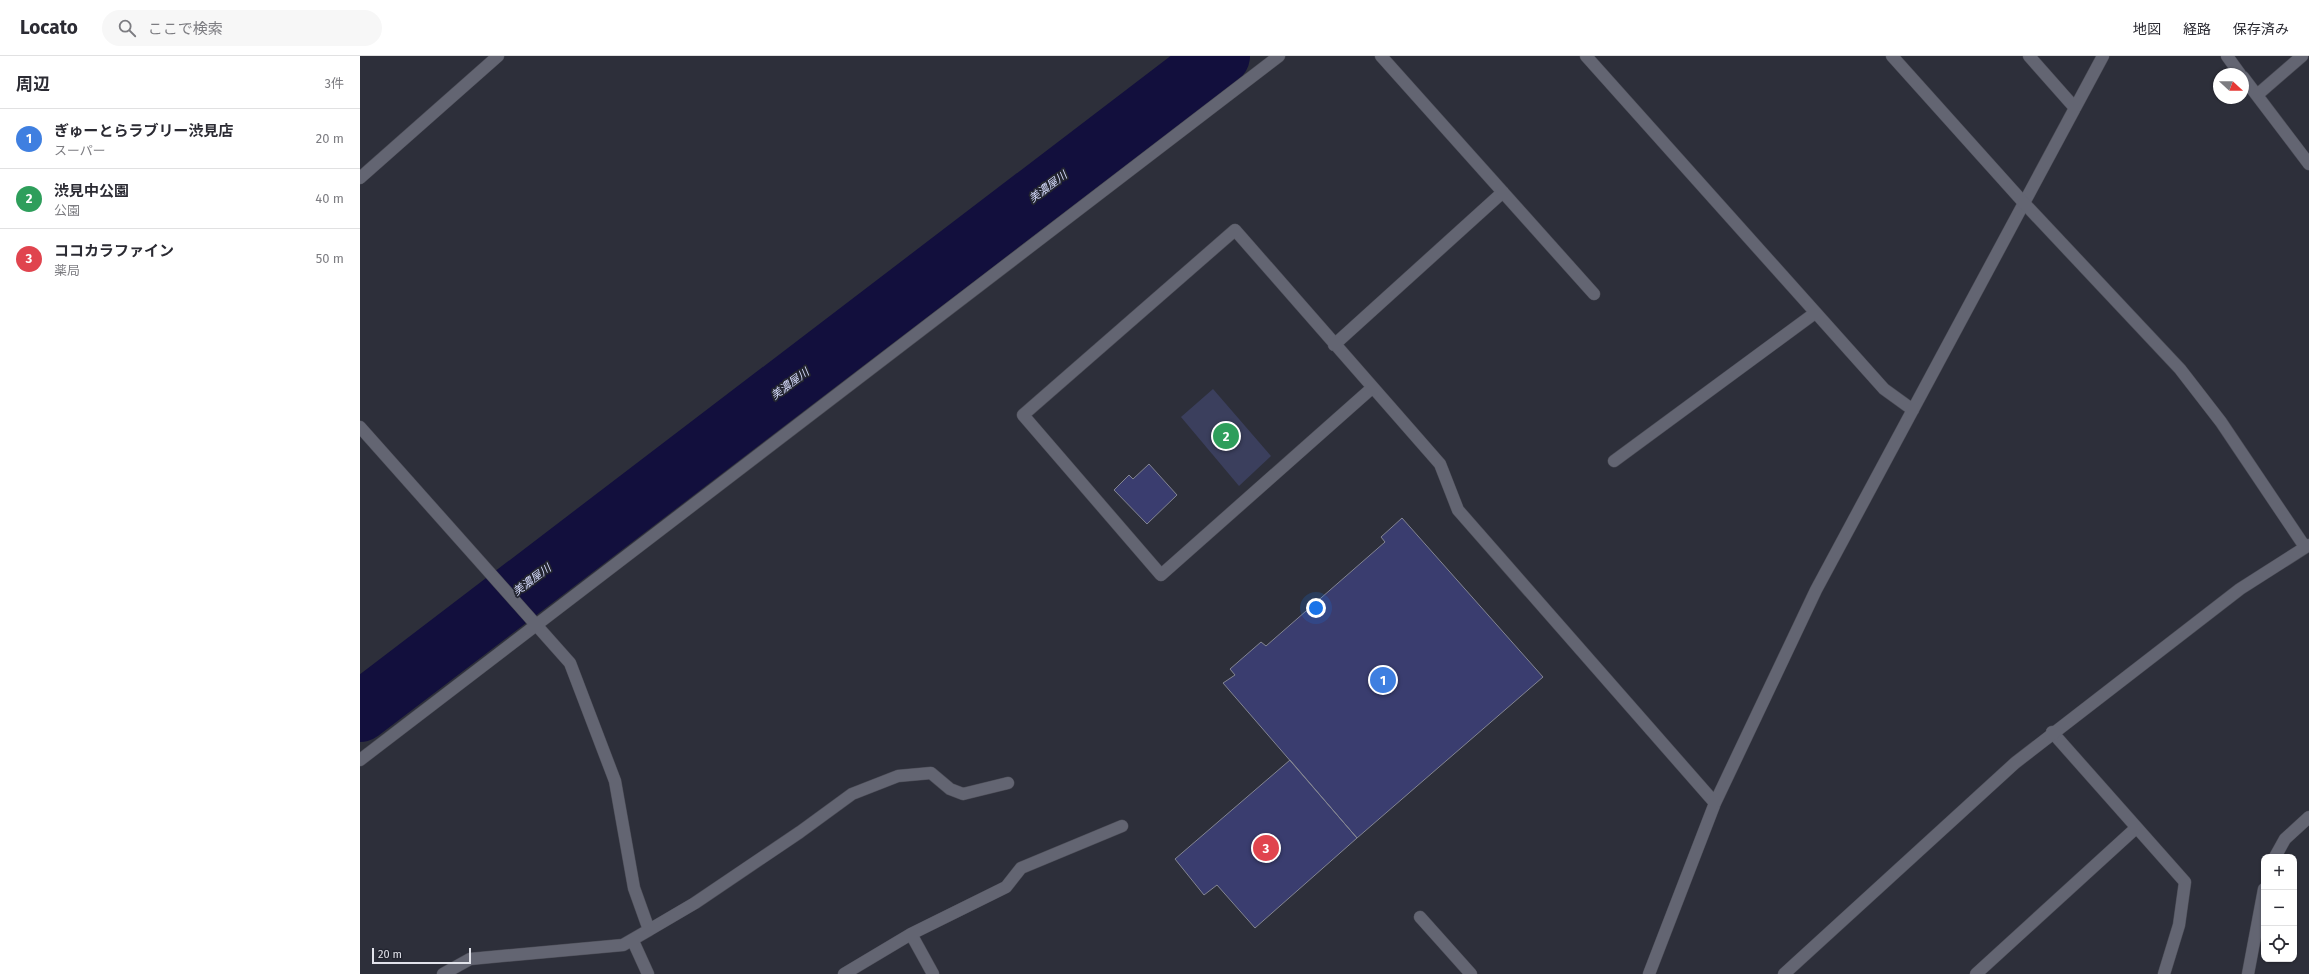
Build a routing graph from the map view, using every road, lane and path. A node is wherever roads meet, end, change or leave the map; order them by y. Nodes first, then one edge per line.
1 (498, 56) edge
2 (1279, 56) edge
3 (1381, 56) edge
4 (1586, 56) edge
5 (1892, 56) edge
6 (2029, 56) edge
7 (2103, 56) edge
8 (2227, 56) edge
9 (2302, 56) edge
10 (2236, 68) edge
11 (2249, 85) edge
12 (2257, 96) junction
13 (2075, 108) junction
14 (2309, 164) edge
15 (360, 178) edge
16 (1502, 192) junction
17 (2024, 203) junction
18 (1594, 294) dead end
19 (1815, 312) junction
20 (1334, 345) junction
21 (1372, 388) junction
22 (1913, 410) junction
23 (360, 427) edge
24 (1614, 461) dead end
25 (2307, 546) edge
26 (534, 625) junction
27 (2052, 732) junction
28 (360, 760) edge
29 (1008, 783) dead end
30 (1715, 803) junction
31 (2309, 817) edge
32 (1122, 826) dead end
33 (2136, 828) junction
34 (2277, 854) edge
35 (2264, 890) edge
36 (1420, 917) dead end
37 (648, 930) junction
38 (911, 934) junction
39 (633, 942) junction
40 (443, 974) edge
41 (648, 974) edge
42 (844, 974) edge
43 (933, 974) edge
44 (1471, 974) edge
45 (1649, 974) edge
46 (1784, 974) edge
47 (1976, 974) edge
48 (2164, 974) edge
49 (2248, 974) edge

1 - 15 street
2 - 26 street
3 - 16 street
4 - 19 street
5 - 17 street
6 - 13 street
7 - 13 street
8 - 10 street
9 - 12 street
11 - 12 street
12 - 14 street
13 - 17 street
16 - 18 street
16 - 20 street
17 - 22 street
17 - 25 street
19 - 22 street
19 - 24 street
20 - 21 street
20 - 21 street
21 - 30 street
22 - 30 street
23 - 26 street
25 - 27 street
26 - 28 street
26 - 37 street
27 - 33 street
27 - 46 street
29 - 37 street
30 - 45 street
31 - 34 street
32 - 38 street
33 - 47 street
33 - 48 street
35 - 49 street
36 - 44 street
37 - 39 street
38 - 42 street
38 - 43 street
39 - 40 street
39 - 41 street

